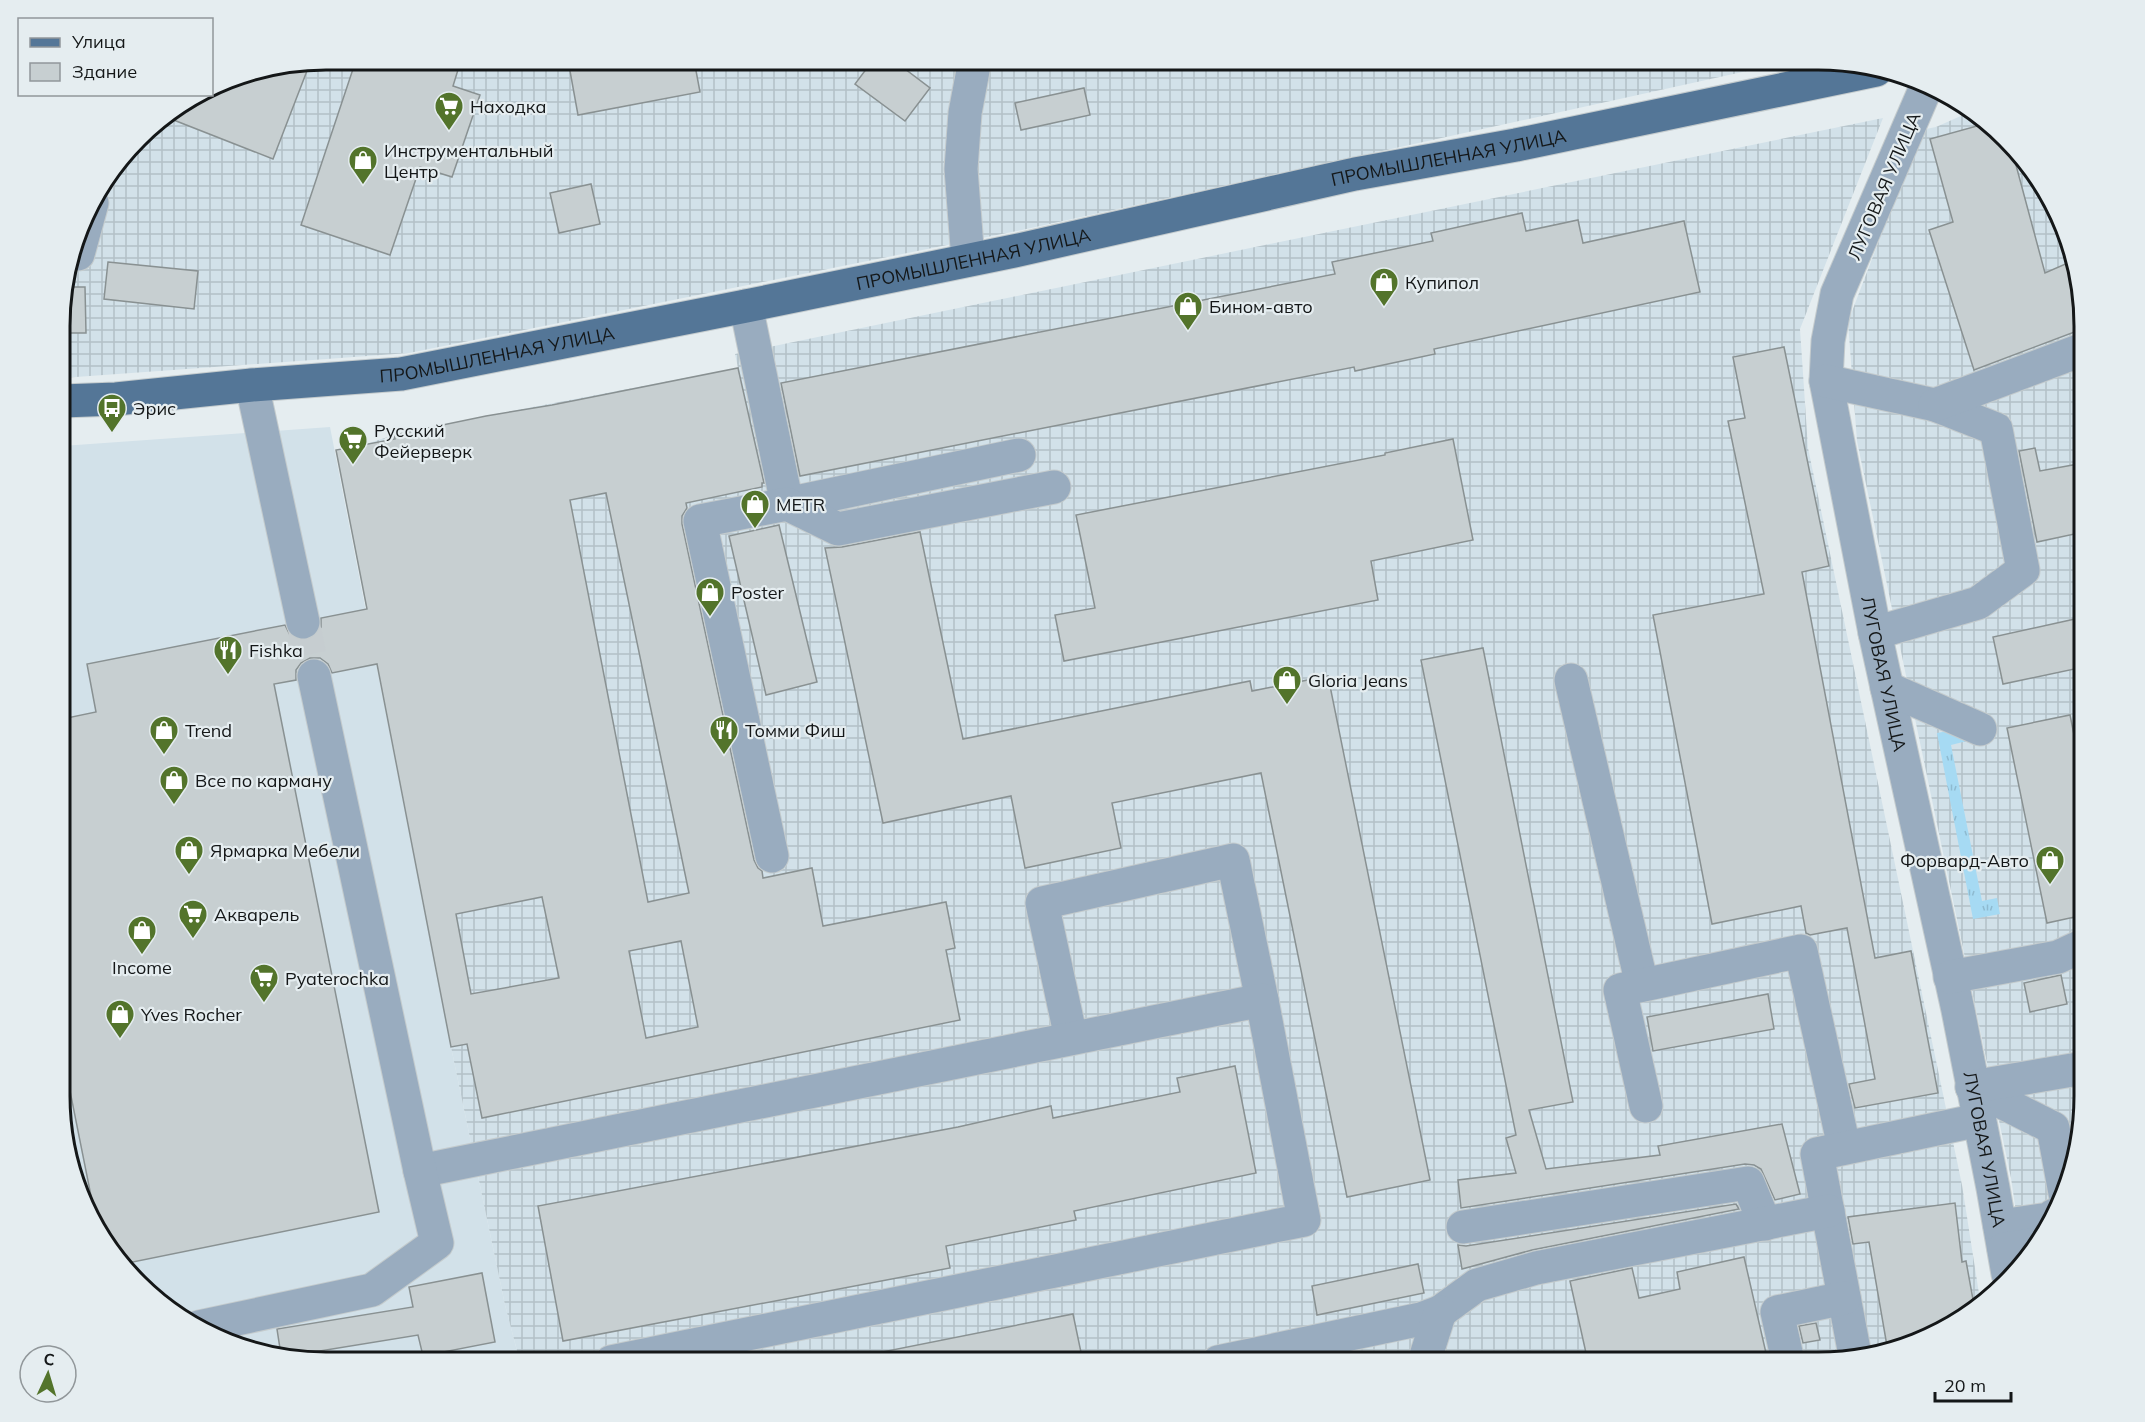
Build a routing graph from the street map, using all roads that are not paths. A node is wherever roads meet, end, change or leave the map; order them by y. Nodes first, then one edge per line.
1 (973, 70) edge
2 (1855, 73) edge
3 (1923, 93) edge
4 (968, 260) junction
5 (746, 306) junction
6 (2074, 353) edge
7 (1826, 381) junction
8 (252, 385) junction
9 (70, 401) edge
10 (1935, 405) junction
11 (1019, 455) dead end
12 (1054, 486) dead end
13 (787, 504) junction
14 (303, 622) tunnel mouth
15 (1875, 633) junction
16 (314, 676) tunnel mouth
17 (1571, 680) dead end
18 (1887, 688) junction
19 (1980, 729) dead end
20 (772, 856) dead end
21 (2071, 951) edge
22 (1950, 977) junction
23 (1642, 985) junction
24 (1262, 1000) junction
25 (1071, 1038) junction
26 (2074, 1070) edge
27 (1972, 1087) junction
28 (1646, 1106) dead end
29 (1979, 1120) junction
30 (1844, 1147) junction
31 (420, 1171) junction
32 (2062, 1175) edge
33 (1828, 1211) junction
34 (1765, 1224) junction
35 (1463, 1227) dead end
36 (2038, 1227) edge
37 (2025, 1246) edge
38 (2004, 1250) edge
39 (1844, 1298) junction
40 (1440, 1312) junction
41 (212, 1324) edge
42 (1854, 1349) edge
43 (660, 1352) edge
44 (1265, 1352) edge
45 (1427, 1352) edge
46 (1786, 1352) edge

1 - 4 street
2 - 4 main road, ПРОМЫШЛЕННАЯ УЛИЦА
3 - 7 street, ЛУГОВАЯ УЛИЦА
4 - 5 main road, ПРОМЫШЛЕННАЯ УЛИЦА
5 - 8 main road, ПРОМЫШЛЕННАЯ УЛИЦА
5 - 13 street
6 - 10 street
7 - 10 street
7 - 15 street, ЛУГОВАЯ УЛИЦА
8 - 9 main road, ПРОМЫШЛЕННАЯ УЛИЦА
8 - 14 street
10 - 15 street
11 - 13 street
12 - 13 street
13 - 20 street
15 - 18 street, ЛУГОВАЯ УЛИЦА
16 - 31 street
17 - 23 street
18 - 19 street
18 - 22 street, ЛУГОВАЯ УЛИЦА
21 - 22 street
22 - 27 street, ЛУГОВАЯ УЛИЦА
23 - 28 street
23 - 30 street
24 - 25 street
24 - 25 street
24 - 43 street
25 - 31 street
26 - 27 street
27 - 29 street, ЛУГОВАЯ УЛИЦА
27 - 32 street
29 - 30 street
29 - 38 street, ЛУГОВАЯ УЛИЦА
30 - 33 street
31 - 41 street
33 - 34 street
33 - 39 street
34 - 35 street
34 - 40 street
36 - 38 street
37 - 38 street
39 - 42 street
39 - 46 street
40 - 44 street
40 - 45 street

